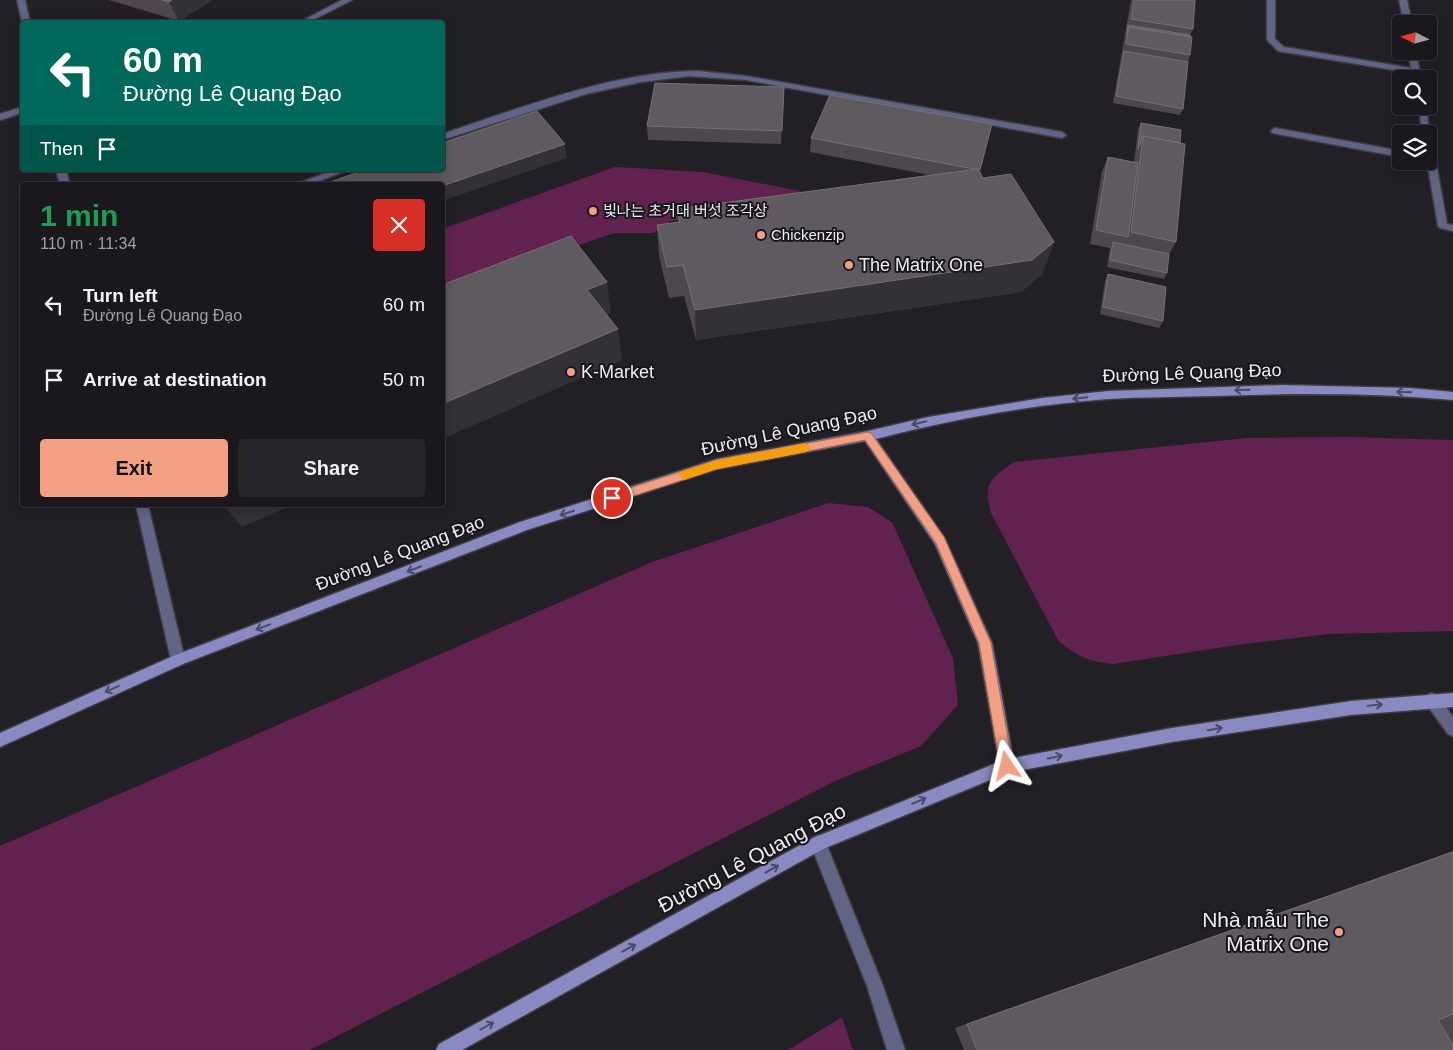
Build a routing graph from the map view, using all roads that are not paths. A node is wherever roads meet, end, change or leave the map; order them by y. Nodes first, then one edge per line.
1 (21, 0) edge
2 (348, 0) edge
3 (1271, 0) edge
4 (1403, 0) edge
5 (1406, 15) edge
6 (26, 20) edge
7 (308, 20) edge
8 (1392, 70) edge
9 (20, 111) edge
10 (0, 116) edge
11 (1275, 131) dead end
12 (1062, 135) dead end
13 (445, 136) edge
14 (1392, 152) edge
15 (1432, 170) edge
16 (337, 172) edge
17 (308, 182) edge
18 (1453, 228) edge
19 (1453, 396) edge
20 (868, 436) junction
21 (142, 507) edge
22 (178, 660) junction
23 (1432, 700) junction
24 (1453, 700) edge
25 (1453, 729) edge
26 (0, 740) edge
27 (1007, 766) junction
28 (818, 843) junction
29 (445, 1050) edge
30 (896, 1050) edge

1 - 6 street
2 - 7 street
3 - 8 street
4 - 5 street
9 - 10 street
11 - 14 street
12 - 13 street
15 - 18 street
16 - 17 street
19 -> 20 main road, Đường Lê Quang Đạo
20 -> 22 main road, Đường Lê Quang Đạo
20 - 27 main road
21 - 22 street
22 -> 26 main road, Đường Lê Quang Đạo
23 - 24 main road, Đường Lê Quang Đạo
23 - 25 street
27 -> 23 main road, Đường Lê Quang Đạo
28 -> 27 main road, Đường Lê Quang Đạo
29 -> 28 main road, Đường Lê Quang Đạo
28 - 30 street

